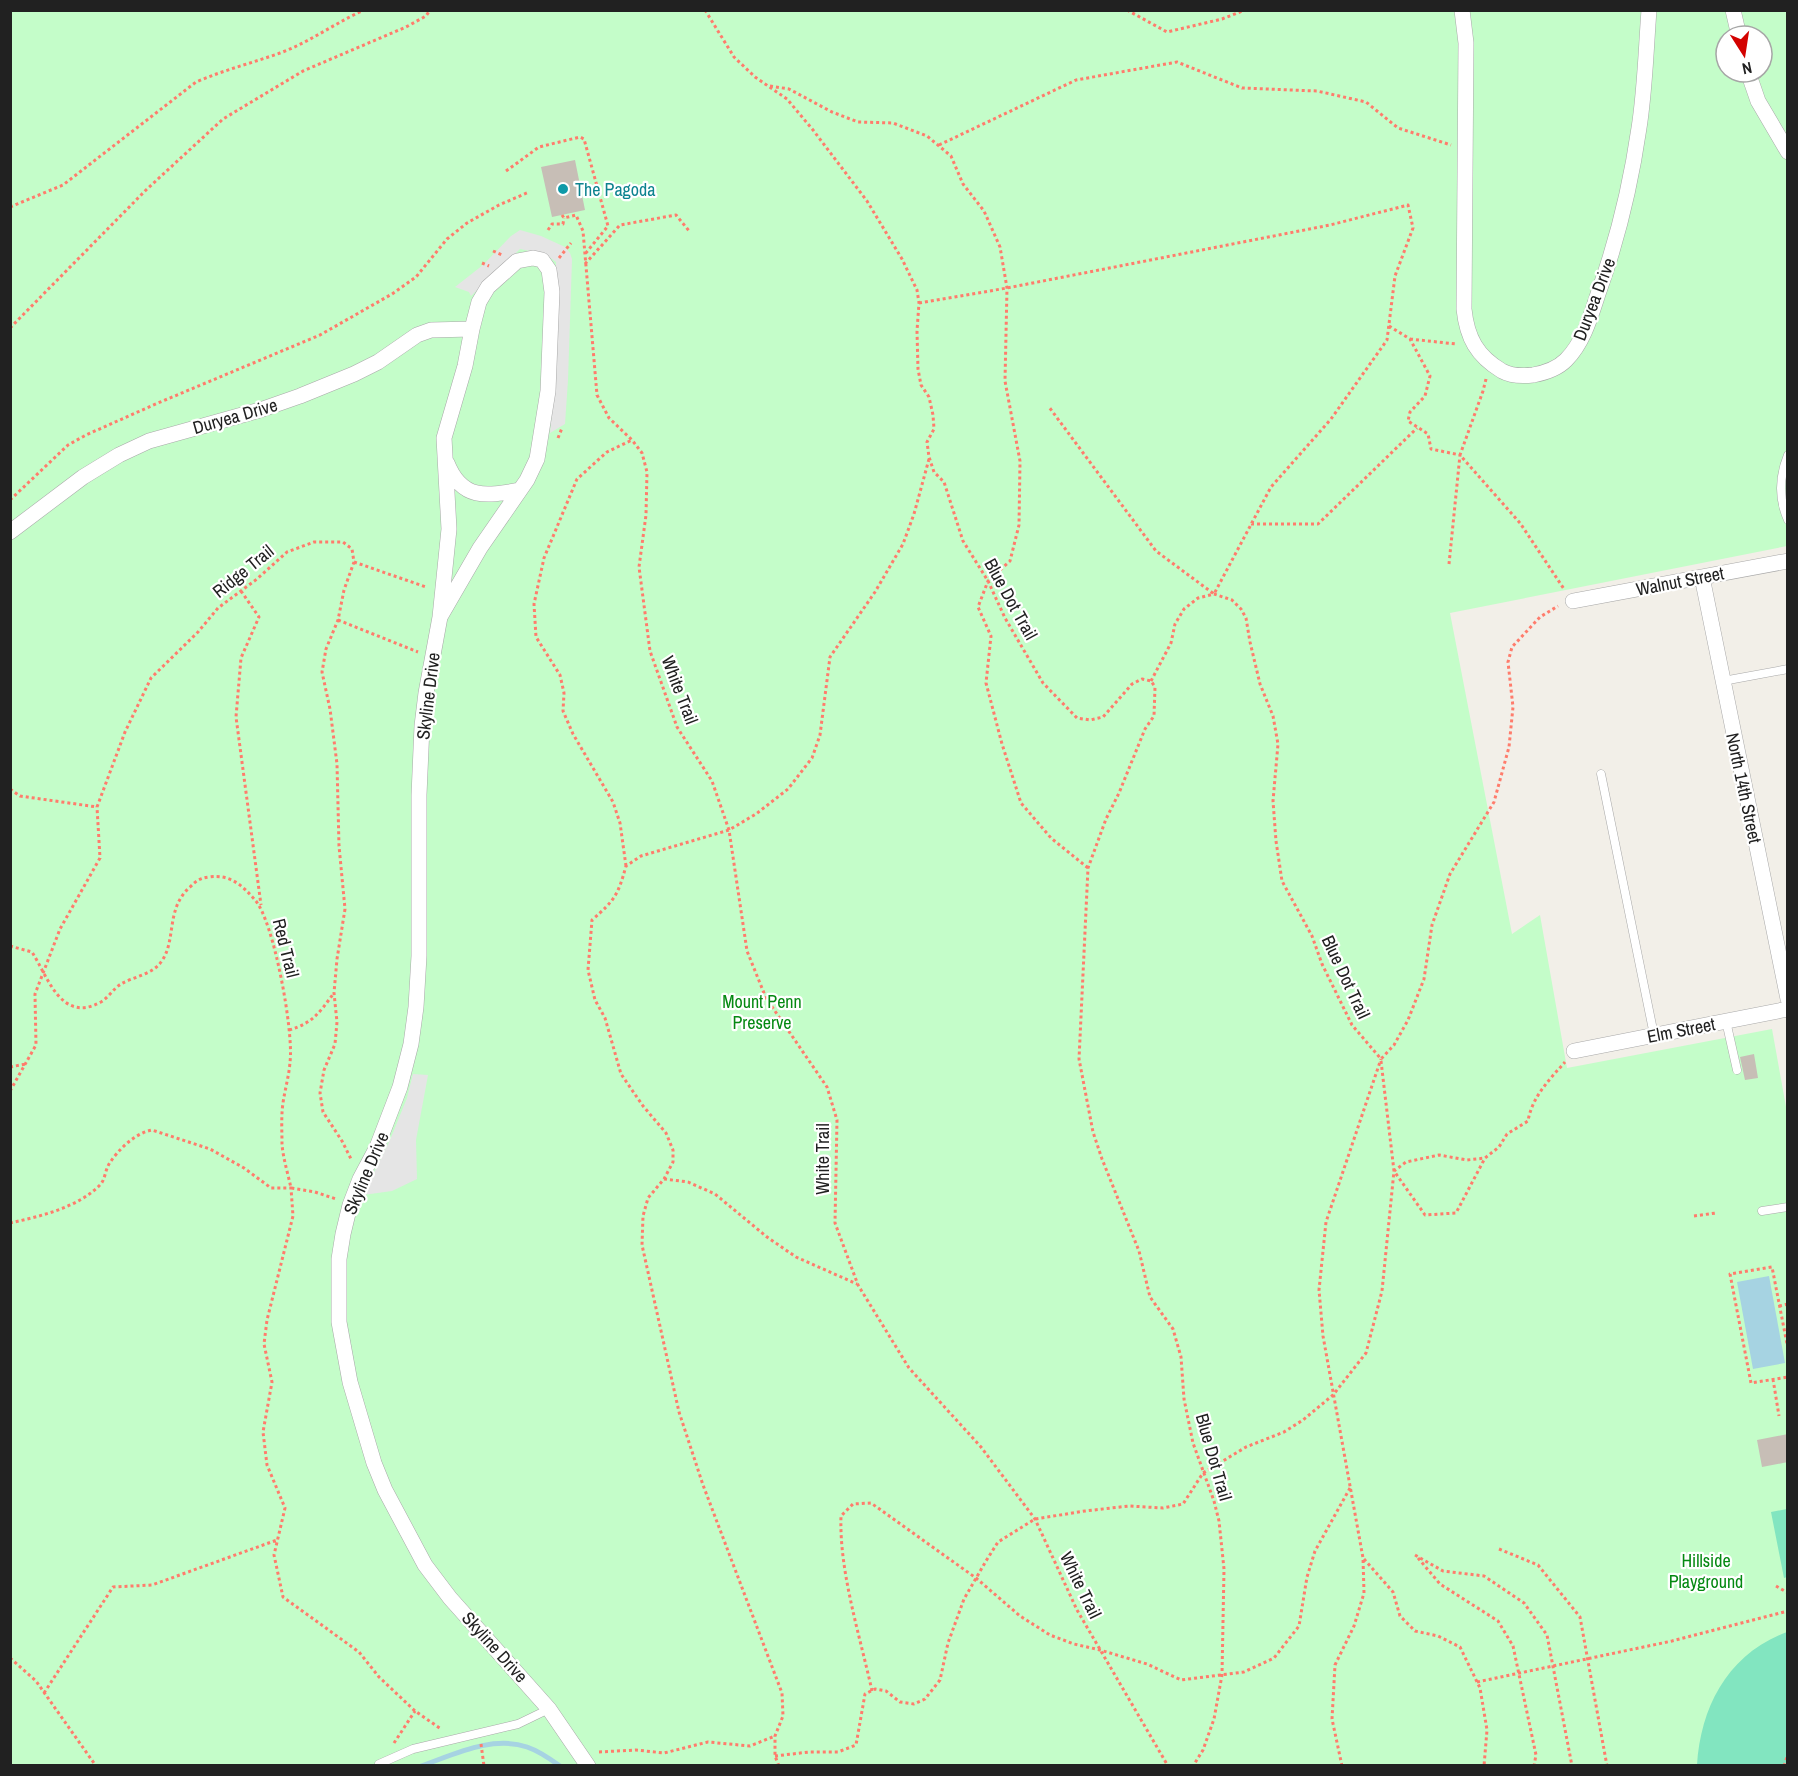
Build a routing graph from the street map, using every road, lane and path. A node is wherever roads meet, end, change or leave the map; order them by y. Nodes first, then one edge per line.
1 (364, 10) edge
2 (430, 10) edge
3 (705, 10) edge
4 (1127, 10) edge
5 (1245, 10) edge
6 (1306, 10) edge
7 (1319, 10) edge
8 (1462, 10) edge
9 (1649, 10) edge
10 (1752, 84) edge
11 (768, 86) junction
12 (1769, 120) junction
13 (1788, 133) edge
14 (939, 145) junction
15 (1466, 150) junction
16 (1788, 152) edge
17 (506, 171) dead end
18 (529, 192) dead end
19 (10, 207) edge
20 (548, 230) dead end
21 (690, 232) dead end
22 (584, 255) junction
23 (585, 264) junction
24 (1007, 288) junction
25 (919, 303) junction
26 (1389, 326) junction
27 (10, 328) edge
28 (472, 329) junction
29 (1410, 339) junction
30 (1474, 346) junction
31 (1489, 363) junction
32 (1049, 407) dead end
33 (562, 428) dead end
34 (1417, 428) junction
35 (632, 440) junction
36 (555, 446) dead end
37 (444, 455) junction
38 (1460, 455) junction
39 (1788, 455) edge
40 (929, 458) junction
41 (520, 490) junction
42 (10, 500) edge
43 (1788, 520) edge
44 (1251, 524) junction
45 (10, 532) edge
46 (1788, 561) edge
47 (354, 562) junction
48 (1449, 564) dead end
49 (1702, 577) junction
50 (988, 581) junction
51 (241, 591) junction
52 (442, 592) junction
53 (1214, 594) junction
54 (1573, 602) junction
55 (440, 617) junction
56 (338, 620) junction
57 (432, 658) junction
58 (1788, 669) edge
59 (1150, 681) junction
60 (1723, 681) junction
61 (1601, 774) dead end
62 (10, 789) edge
63 (97, 807) junction
64 (729, 830) junction
65 (626, 866) junction
66 (1088, 868) junction
67 (262, 907) junction
68 (10, 946) edge
69 (44, 972) junction
70 (334, 993) junction
71 (1788, 999) edge
72 (1788, 1009) edge
73 (1726, 1021) junction
74 (288, 1030) junction
75 (1654, 1035) junction
76 (1574, 1051) joint
77 (1381, 1059) junction
78 (26, 1064) junction
79 (10, 1067) edge
80 (1737, 1071) dead end
81 (10, 1091) edge
82 (1485, 1158) junction
83 (1394, 1171) junction
84 (360, 1179) junction
85 (664, 1179) junction
86 (291, 1188) junction
87 (350, 1205) junction
88 (1788, 1207) edge
89 (1762, 1211) dead end
90 (1716, 1213) dead end
91 (1694, 1216) dead end
92 (10, 1223) edge
93 (858, 1285) junction
94 (1788, 1304) edge
95 (1779, 1306) junction
96 (1788, 1349) edge
97 (1788, 1377) edge
98 (1773, 1379) junction
99 (1333, 1395) junction
100 (1779, 1416) dead end
101 (1203, 1473) junction
102 (1350, 1488) junction
103 (1035, 1519) junction
104 (277, 1540) junction
105 (1499, 1549) dead end
106 (1363, 1558) junction
107 (976, 1578) junction
108 (1776, 1586) dead end
109 (1788, 1593) edge
110 (1788, 1611) edge
111 (1100, 1650) junction
112 (10, 1658) edge
113 (1588, 1659) junction
114 (1553, 1666) junction
115 (1518, 1673) junction
116 (1222, 1675) junction
117 (1477, 1682) junction
118 (872, 1691) junction
119 (45, 1693) junction
120 (549, 1709) junction
121 (416, 1711) junction
122 (775, 1736) junction
123 (462, 1737) junction
124 (483, 1751) dead end
125 (1788, 1754) edge
126 (776, 1756) junction
127 (595, 1762) edge
128 (379, 1764) edge
129 (96, 1766) edge
130 (484, 1766) edge
131 (779, 1766) edge
132 (1168, 1766) edge
133 (1192, 1766) edge
134 (1342, 1766) edge
135 (1484, 1766) edge
136 (1534, 1766) edge
137 (1572, 1766) edge
138 (1607, 1766) edge
139 (1784, 1766) edge

1 - 19 path
2 - 27 path
3 - 11 path
4 - 5 path
6 - 7 path
8 - 15 street, Duryea Drive
9 - 31 street, Duryea Drive
10 - 12 street
11 - 14 path
11 - 25 path
12 - 13 street
12 - 16 street
14 - 15 path
14 - 24 path
15 - 30 street, Duryea Drive
17 - 22 path
18 - 42 path
20 - 22 path, White Trail
21 - 23 path
22 - 23 path, White Trail
23 - 35 path, White Trail
24 - 25 path
24 - 26 path
24 - 50 path
25 - 40 path
26 - 29 path
26 - 44 path
28 - 37 street, Skyline Drive
28 - 41 street, Skyline Drive
28 - 45 street, Duryea Drive
29 - 30 path
29 - 34 path
30 - 31 street, Duryea Drive
31 - 38 path
32 - 53 path, Blue Dot Trail
33 - 36 path
34 - 38 path
34 - 44 path
35 - 64 path, White Trail
35 - 65 path
37 - 41 street
37 - 52 street, Skyline Drive
38 - 48 path
38 - 54 path
39 - 43 lane
40 - 50 path, Blue Dot Trail
40 - 64 path
41 - 55 street, Skyline Drive
44 - 53 path
46 - 49 street, Walnut Street
47 - 51 path, Ridge Trail
47 - 52 path
47 - 56 path
49 - 54 street, Walnut Street
49 - 60 street, North 14th Street
50 - 59 path, Blue Dot Trail
50 - 66 path
51 - 63 path, Ridge Trail
51 - 67 path
52 - 55 street, Skyline Drive
53 - 59 path
53 - 77 path, Blue Dot Trail
54 - 77 path
55 - 57 street, Skyline Drive
56 - 57 path
56 - 70 path
57 - 84 street, Skyline Drive
58 - 60 lane
59 - 66 path, Blue Dot Trail
60 - 71 street, North 14th Street
61 - 75 lane
62 - 63 path
63 - 69 path, Ridge Trail
64 - 65 path
64 - 93 path, White Trail
65 - 85 path
66 - 101 path, Blue Dot Trail
67 - 69 path, Red Trail
67 - 74 path, Red Trail
68 - 69 path, Red Trail
69 - 78 path, Ridge Trail
70 - 74 path
70 - 84 path
72 - 73 street, Elm Street
73 - 75 street, Elm Street
73 - 80 lane
74 - 86 path, Red Trail
75 - 76 street, Elm Street
76 - 82 path
77 - 83 path
77 - 99 path
78 - 79 path
78 - 81 path, Ridge Trail
82 - 83 path
82 - 83 path
83 - 99 path
84 - 87 street, Skyline Drive
85 - 93 path
85 - 122 path
86 - 87 path
86 - 92 path
86 - 104 path, Red Trail
87 - 120 street, Skyline Drive
88 - 89 lane
90 - 91 path
93 - 103 path, White Trail
94 - 95 path
95 - 96 path
95 - 98 path
97 - 98 path
98 - 100 path
99 - 101 path
99 - 102 path
101 - 103 path
101 - 116 path, Blue Dot Trail
102 - 106 path
102 - 116 path
103 - 107 path
103 - 111 path, White Trail
104 - 119 path
104 - 121 path, Red Trail
105 - 113 path
106 - 117 path
106 - 134 path
107 - 111 path
107 - 118 path
107 - 118 path
108 - 109 path
110 - 113 path
111 - 116 path
111 - 132 path, White Trail
112 - 119 path
113 - 114 path
113 - 138 path
114 - 115 path
114 - 115 path
114 - 137 path
115 - 117 path
115 - 136 path
116 - 133 path, Blue Dot Trail
117 - 135 path
118 - 126 path
119 - 129 path
120 - 123 lane
120 - 127 street, Skyline Drive
121 - 123 path, Red Trail
121 - 128 path
122 - 126 path
122 - 127 path
123 - 128 lane
124 - 130 path
125 - 139 path
126 - 131 path

